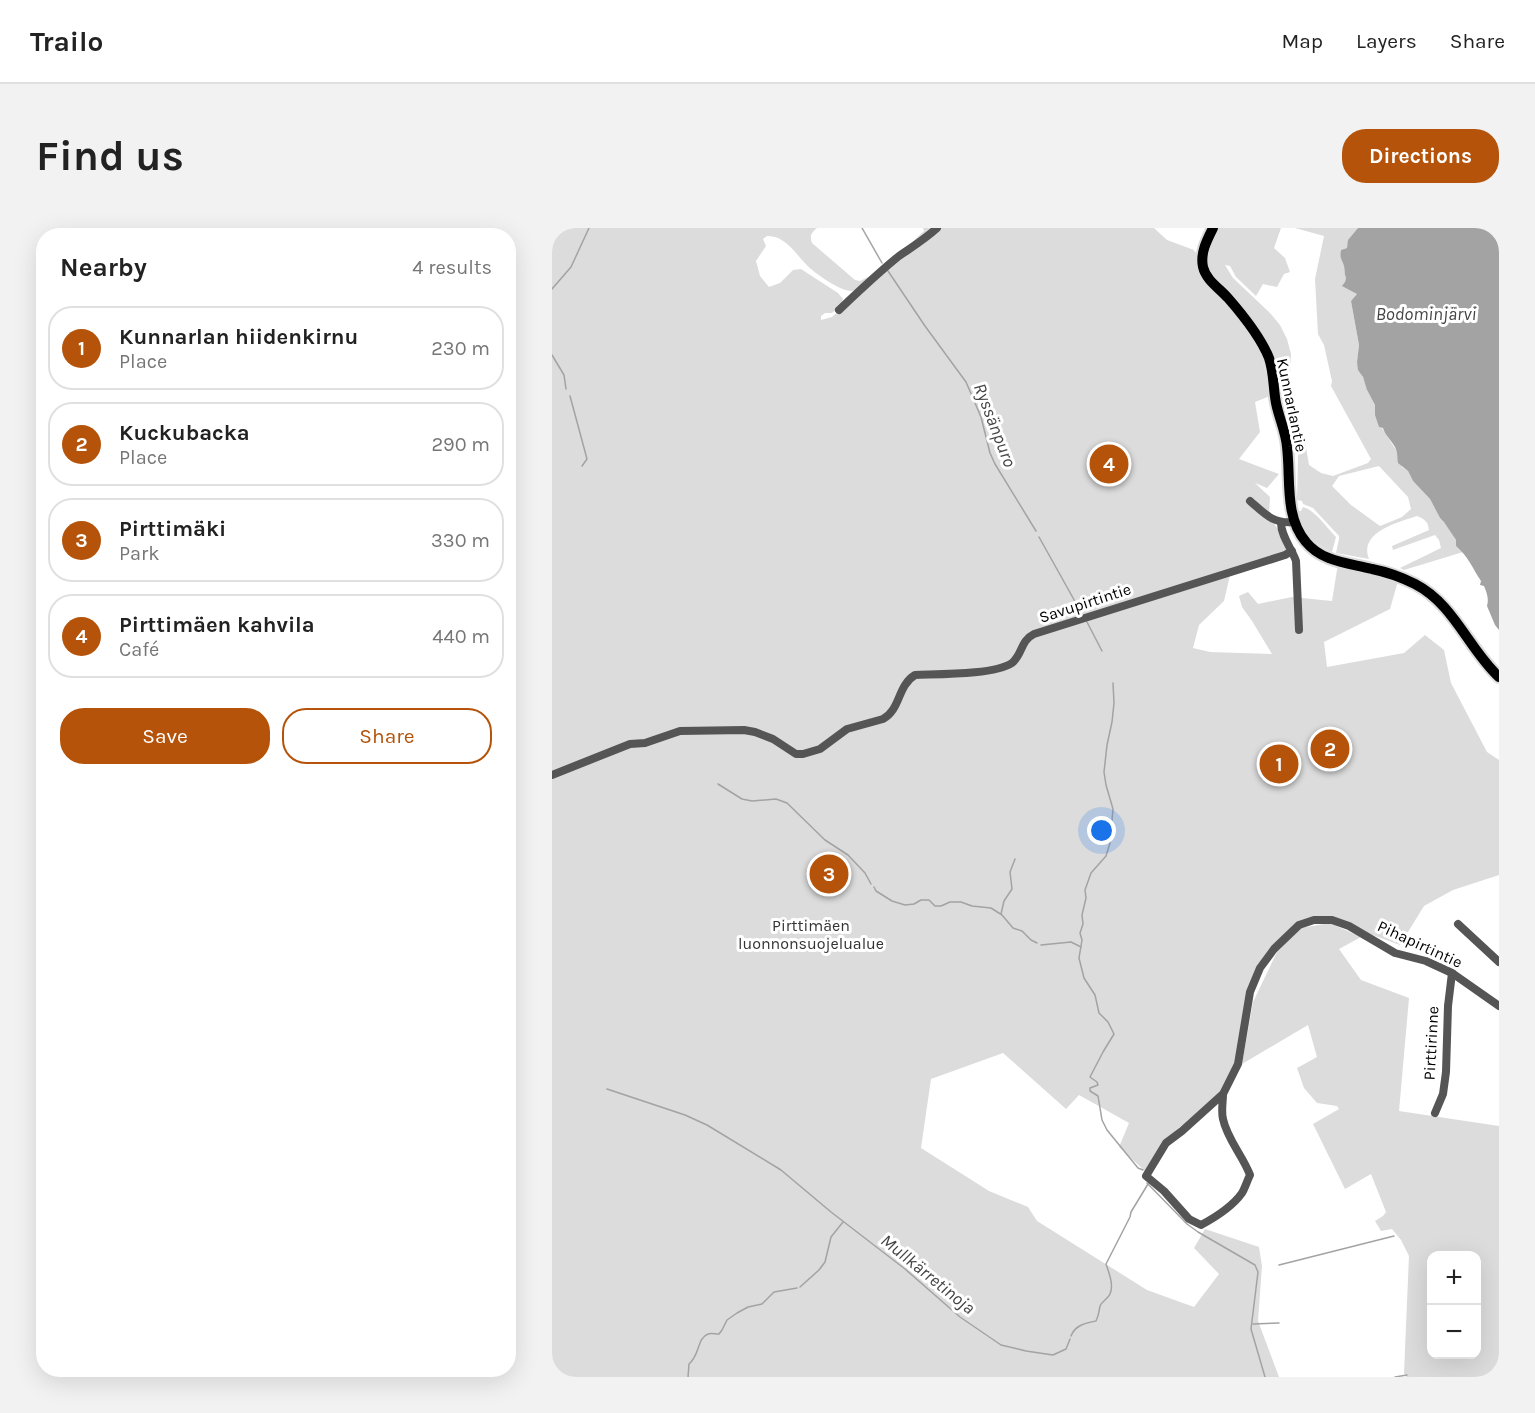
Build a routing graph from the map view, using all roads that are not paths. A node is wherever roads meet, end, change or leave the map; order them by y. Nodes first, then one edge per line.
1 (937, 228) edge
2 (1213, 228) edge
3 (838, 310) dead end
4 (1250, 501) dead end
5 (1294, 522) junction
6 (1281, 523) junction
7 (1292, 550) junction
8 (1299, 630) dead end
9 (1499, 677) edge
10 (552, 776) edge
11 (1458, 924) dead end
12 (1499, 962) edge
13 (1452, 974) junction
14 (1499, 1006) edge
15 (1223, 1094) junction
16 (1435, 1113) dead end

1 - 3 street
2 - 5 main road, Kunnarlantie
4 - 6 street
5 - 6 street
5 - 9 main road, Kunnarlantie
6 - 7 street
7 - 8 street
7 - 10 street, Savupirtintie
11 - 12 street
13 - 14 street, Pihapirtintie
13 - 15 street, Pihapirtintie
13 - 16 street, Pirttirinne
15 - 15 street, Pihapirtintie

